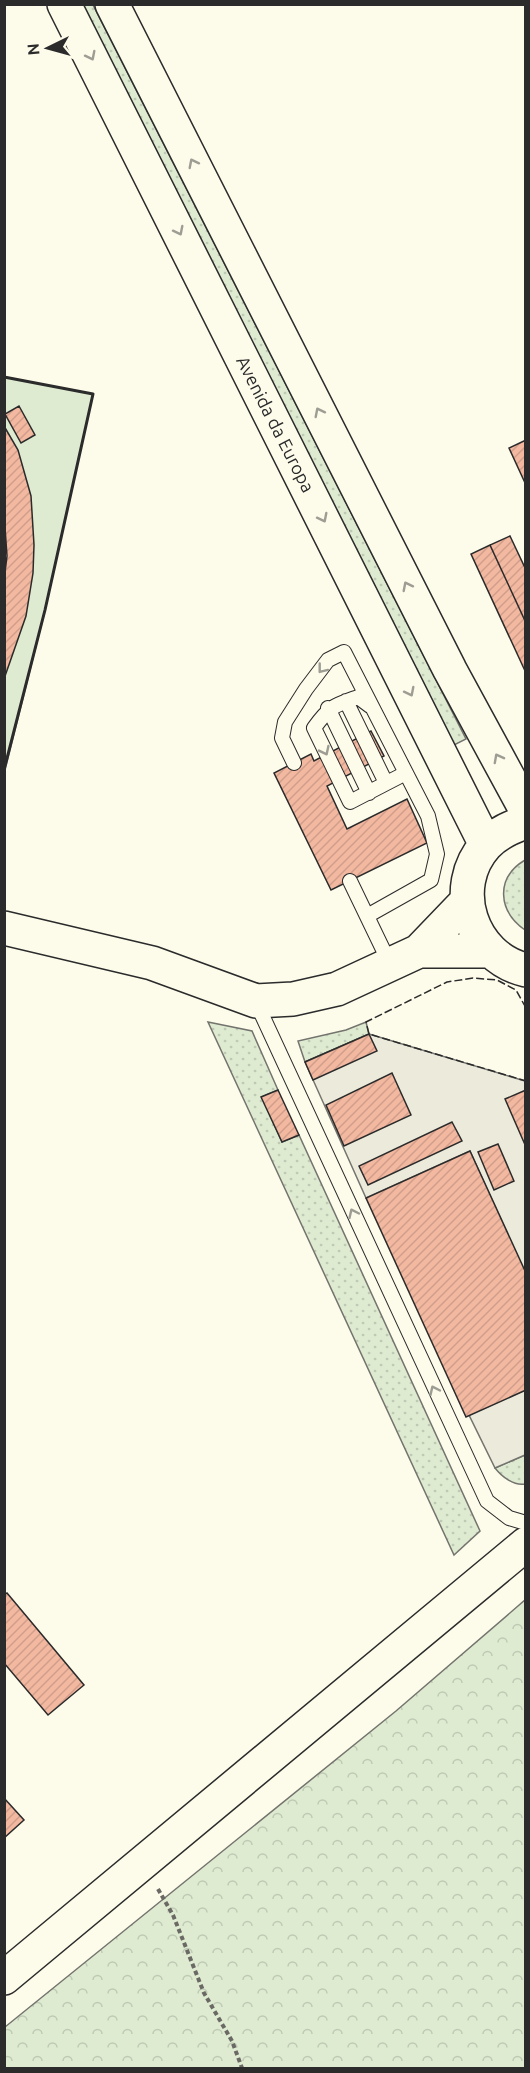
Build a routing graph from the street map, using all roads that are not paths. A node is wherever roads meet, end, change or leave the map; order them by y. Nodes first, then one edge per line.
1 (64, 4) edge
2 (112, 4) edge
3 (346, 701) junction
4 (328, 708) junction
5 (373, 708) junction
6 (294, 763) dead end
7 (406, 772) junction
8 (386, 783) junction
9 (369, 793) junction
10 (525, 810) edge
11 (525, 822) edge
12 (486, 845) junction
13 (350, 881) dead end
14 (467, 901) junction
15 (367, 916) junction
16 (4, 928) edge
17 (489, 951) junction
18 (405, 957) junction
19 (525, 970) edge
20 (256, 1001) junction
21 (525, 1523) edge
22 (525, 1545) edge
23 (4, 1978) edge

1 -> 12 main road, Avenida da Europa
10 -> 2 main road
3 - 4 lane
3 - 5 lane
3 - 8 lane
4 - 9 lane
4 -> 9 lane
5 -> 6 lane
5 - 7 lane
7 - 8 lane
7 - 15 lane
8 - 9 lane
11 - 12 main road
12 - 14 main road
13 - 15 lane
14 - 17 main road
14 - 18 main road
15 - 18 lane
16 - 20 main road
17 - 18 main road
17 - 19 main road
18 - 20 main road
21 -> 20 lane
22 - 23 main road

